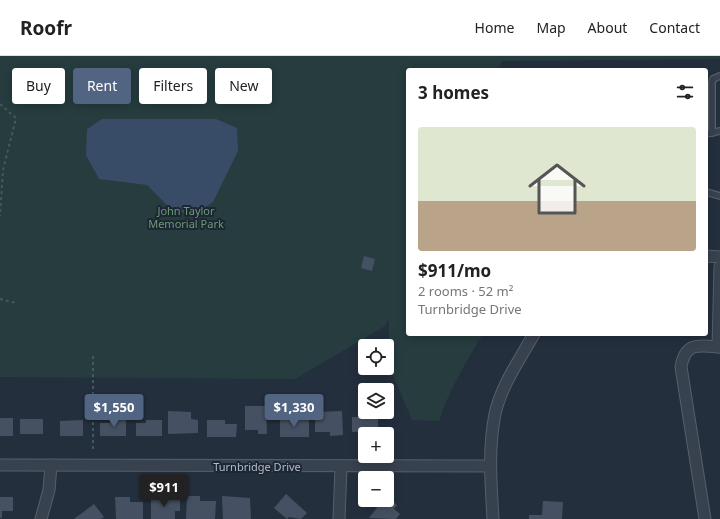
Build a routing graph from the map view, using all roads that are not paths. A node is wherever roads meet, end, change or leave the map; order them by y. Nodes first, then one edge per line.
1 (720, 76) edge
2 (720, 131) edge
3 (709, 133) edge
4 (708, 193) edge
5 (720, 196) edge
6 (708, 256) edge
7 (720, 257) edge
8 (720, 268) edge
9 (533, 336) edge
10 (719, 347) edge
11 (0, 465) edge
12 (51, 465) junction
13 (341, 466) junction
14 (490, 466) junction
15 (41, 519) edge
16 (339, 519) edge
17 (493, 519) edge
18 (705, 519) edge

1 - 3 lane
2 - 3 lane
4 - 5 lane
6 - 7 street
8 - 10 street
9 - 14 street
10 - 18 street
11 - 12 street, Turnbridge Drive
12 - 13 street, Turnbridge Drive
12 - 15 street
13 - 14 street, Turnbridge Drive
13 - 16 street
14 - 17 street

